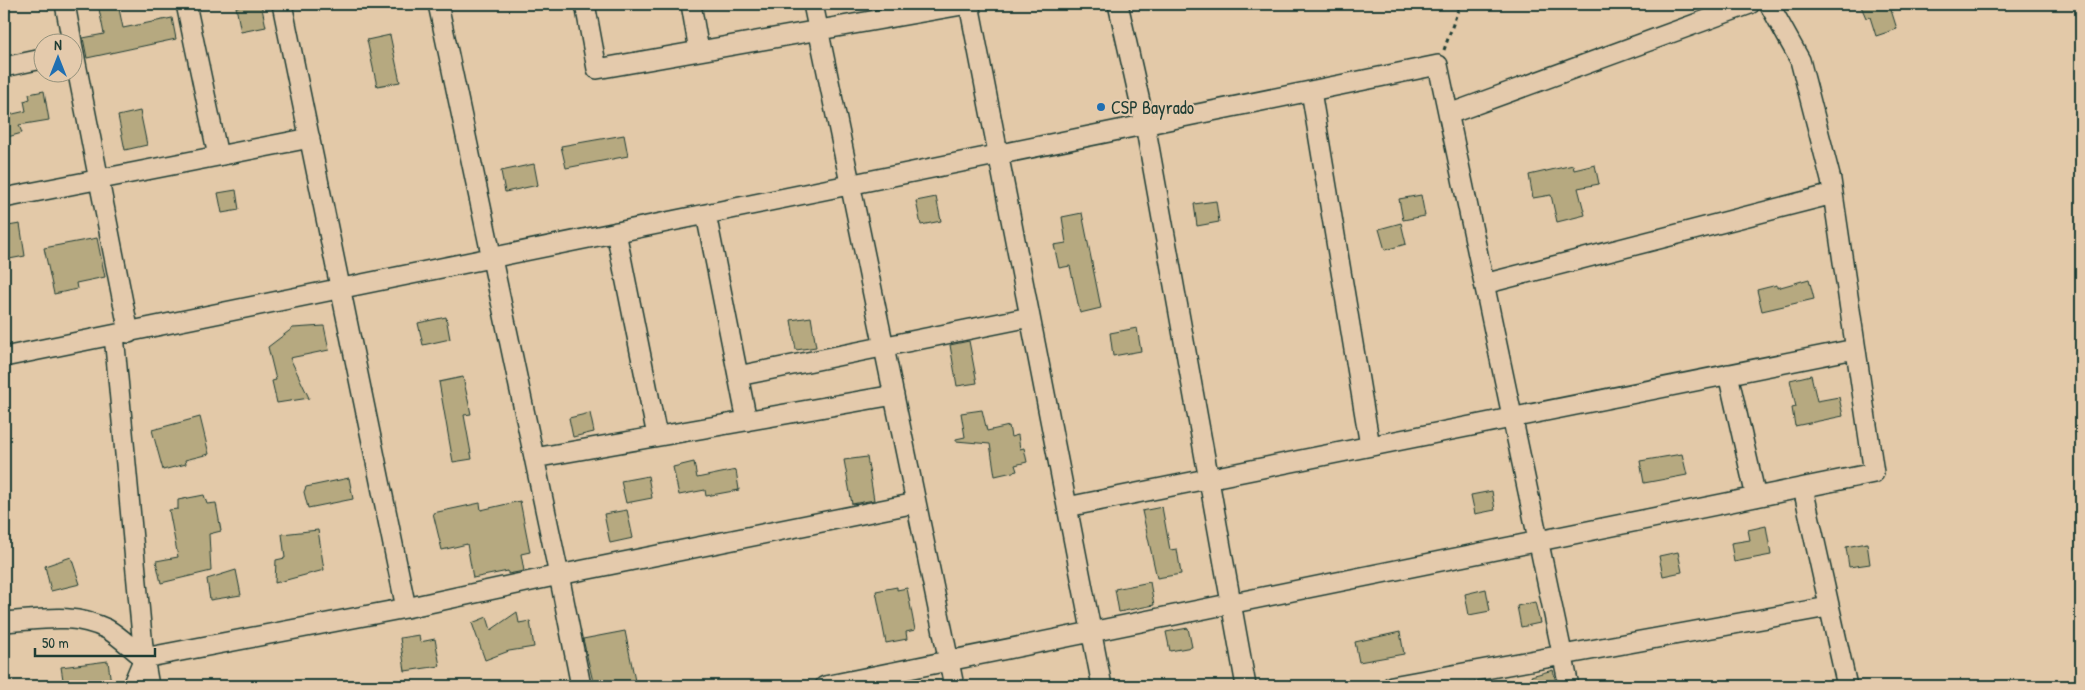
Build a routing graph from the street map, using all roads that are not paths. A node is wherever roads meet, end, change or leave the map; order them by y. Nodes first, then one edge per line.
1 (65, 4) edge
2 (186, 4) edge
3 (282, 4) edge
4 (438, 4) edge
5 (585, 4) edge
6 (691, 4) edge
7 (813, 4) edge
8 (968, 4) edge
9 (1118, 4) edge
10 (1750, 4) edge
11 (1769, 4) edge
12 (818, 30) junction
13 (70, 32) edge
14 (699, 51) junction
15 (32, 61) edge
16 (4, 67) edge
17 (80, 82) edge
18 (1311, 91) junction
19 (1449, 114) junction
20 (1145, 124) junction
21 (310, 138) junction
22 (998, 154) junction
23 (218, 156) junction
24 (99, 179) junction
25 (850, 185) junction
26 (1833, 194) junction
27 (4, 198) edge
28 (706, 214) junction
29 (616, 232) junction
30 (492, 258) junction
31 (1484, 284) junction
32 (340, 288) junction
33 (1030, 317) junction
34 (122, 334) junction
35 (884, 347) junction
36 (1855, 349) junction
37 (4, 357) edge
38 (1728, 374) junction
39 (738, 376) junction
40 (894, 395) junction
41 (1512, 418) junction
42 (747, 420) junction
43 (657, 436) junction
44 (1370, 446) junction
45 (534, 458) junction
46 (1209, 478) junction
47 (1803, 488) junction
48 (1756, 497) junction
49 (916, 503) junction
50 (1067, 507) junction
51 (1538, 542) junction
52 (560, 575) junction
53 (1231, 604) junction
54 (1828, 607) junction
55 (406, 608) junction
56 (4, 622) edge
57 (1092, 632) junction
58 (1562, 655) junction
59 (144, 658) junction
60 (949, 661) junction
61 (132, 686) edge
62 (150, 686) edge
63 (582, 686) edge
64 (825, 686) edge
65 (954, 686) edge
66 (1102, 686) edge
67 (1246, 686) edge
68 (1392, 686) edge
69 (1569, 686) edge
70 (1847, 686) edge

1 - 13 street
2 - 23 street
3 - 21 street
4 - 30 street
5 - 14 street
6 - 14 street
7 - 12 street
8 - 12 street
8 - 22 street
9 - 20 street
10 - 19 street
11 - 26 street
12 - 14 street
12 - 25 street
15 - 16 street
17 - 24 street
18 - 19 street
18 - 20 street
18 - 44 street
19 - 31 street
20 - 22 street
20 - 46 street
21 - 23 street
21 - 32 street
22 - 25 street
22 - 33 street
23 - 24 street
24 - 27 street
24 - 34 street
25 - 28 street
25 - 35 street
26 - 31 street
26 - 36 street
28 - 29 street
28 - 39 street
29 - 30 street
29 - 43 street
30 - 32 street
30 - 45 street
31 - 41 street
32 - 34 street
32 - 55 street
33 - 35 street
33 - 50 street
34 - 37 street
34 - 59 street
35 - 39 street
35 - 40 street
36 - 38 street
36 - 47 street
38 - 41 street
38 - 48 street
39 - 42 street
40 - 42 street
40 - 49 street
41 - 44 street
41 - 51 street
42 - 43 street
43 - 45 street
44 - 46 street
45 - 52 street
46 - 50 street
46 - 53 street
47 - 48 street
47 - 54 street
48 - 51 street
49 - 52 street
49 - 60 street
50 - 57 street
51 - 53 street
51 - 58 street
52 - 55 street
52 - 63 street
53 - 57 street
53 - 67 street
54 - 58 street
54 - 70 street
55 - 59 street
56 - 59 street
57 - 60 street
57 - 66 street
58 - 68 street
58 - 69 street
59 - 61 street
59 - 62 street
60 - 64 street
60 - 65 street

